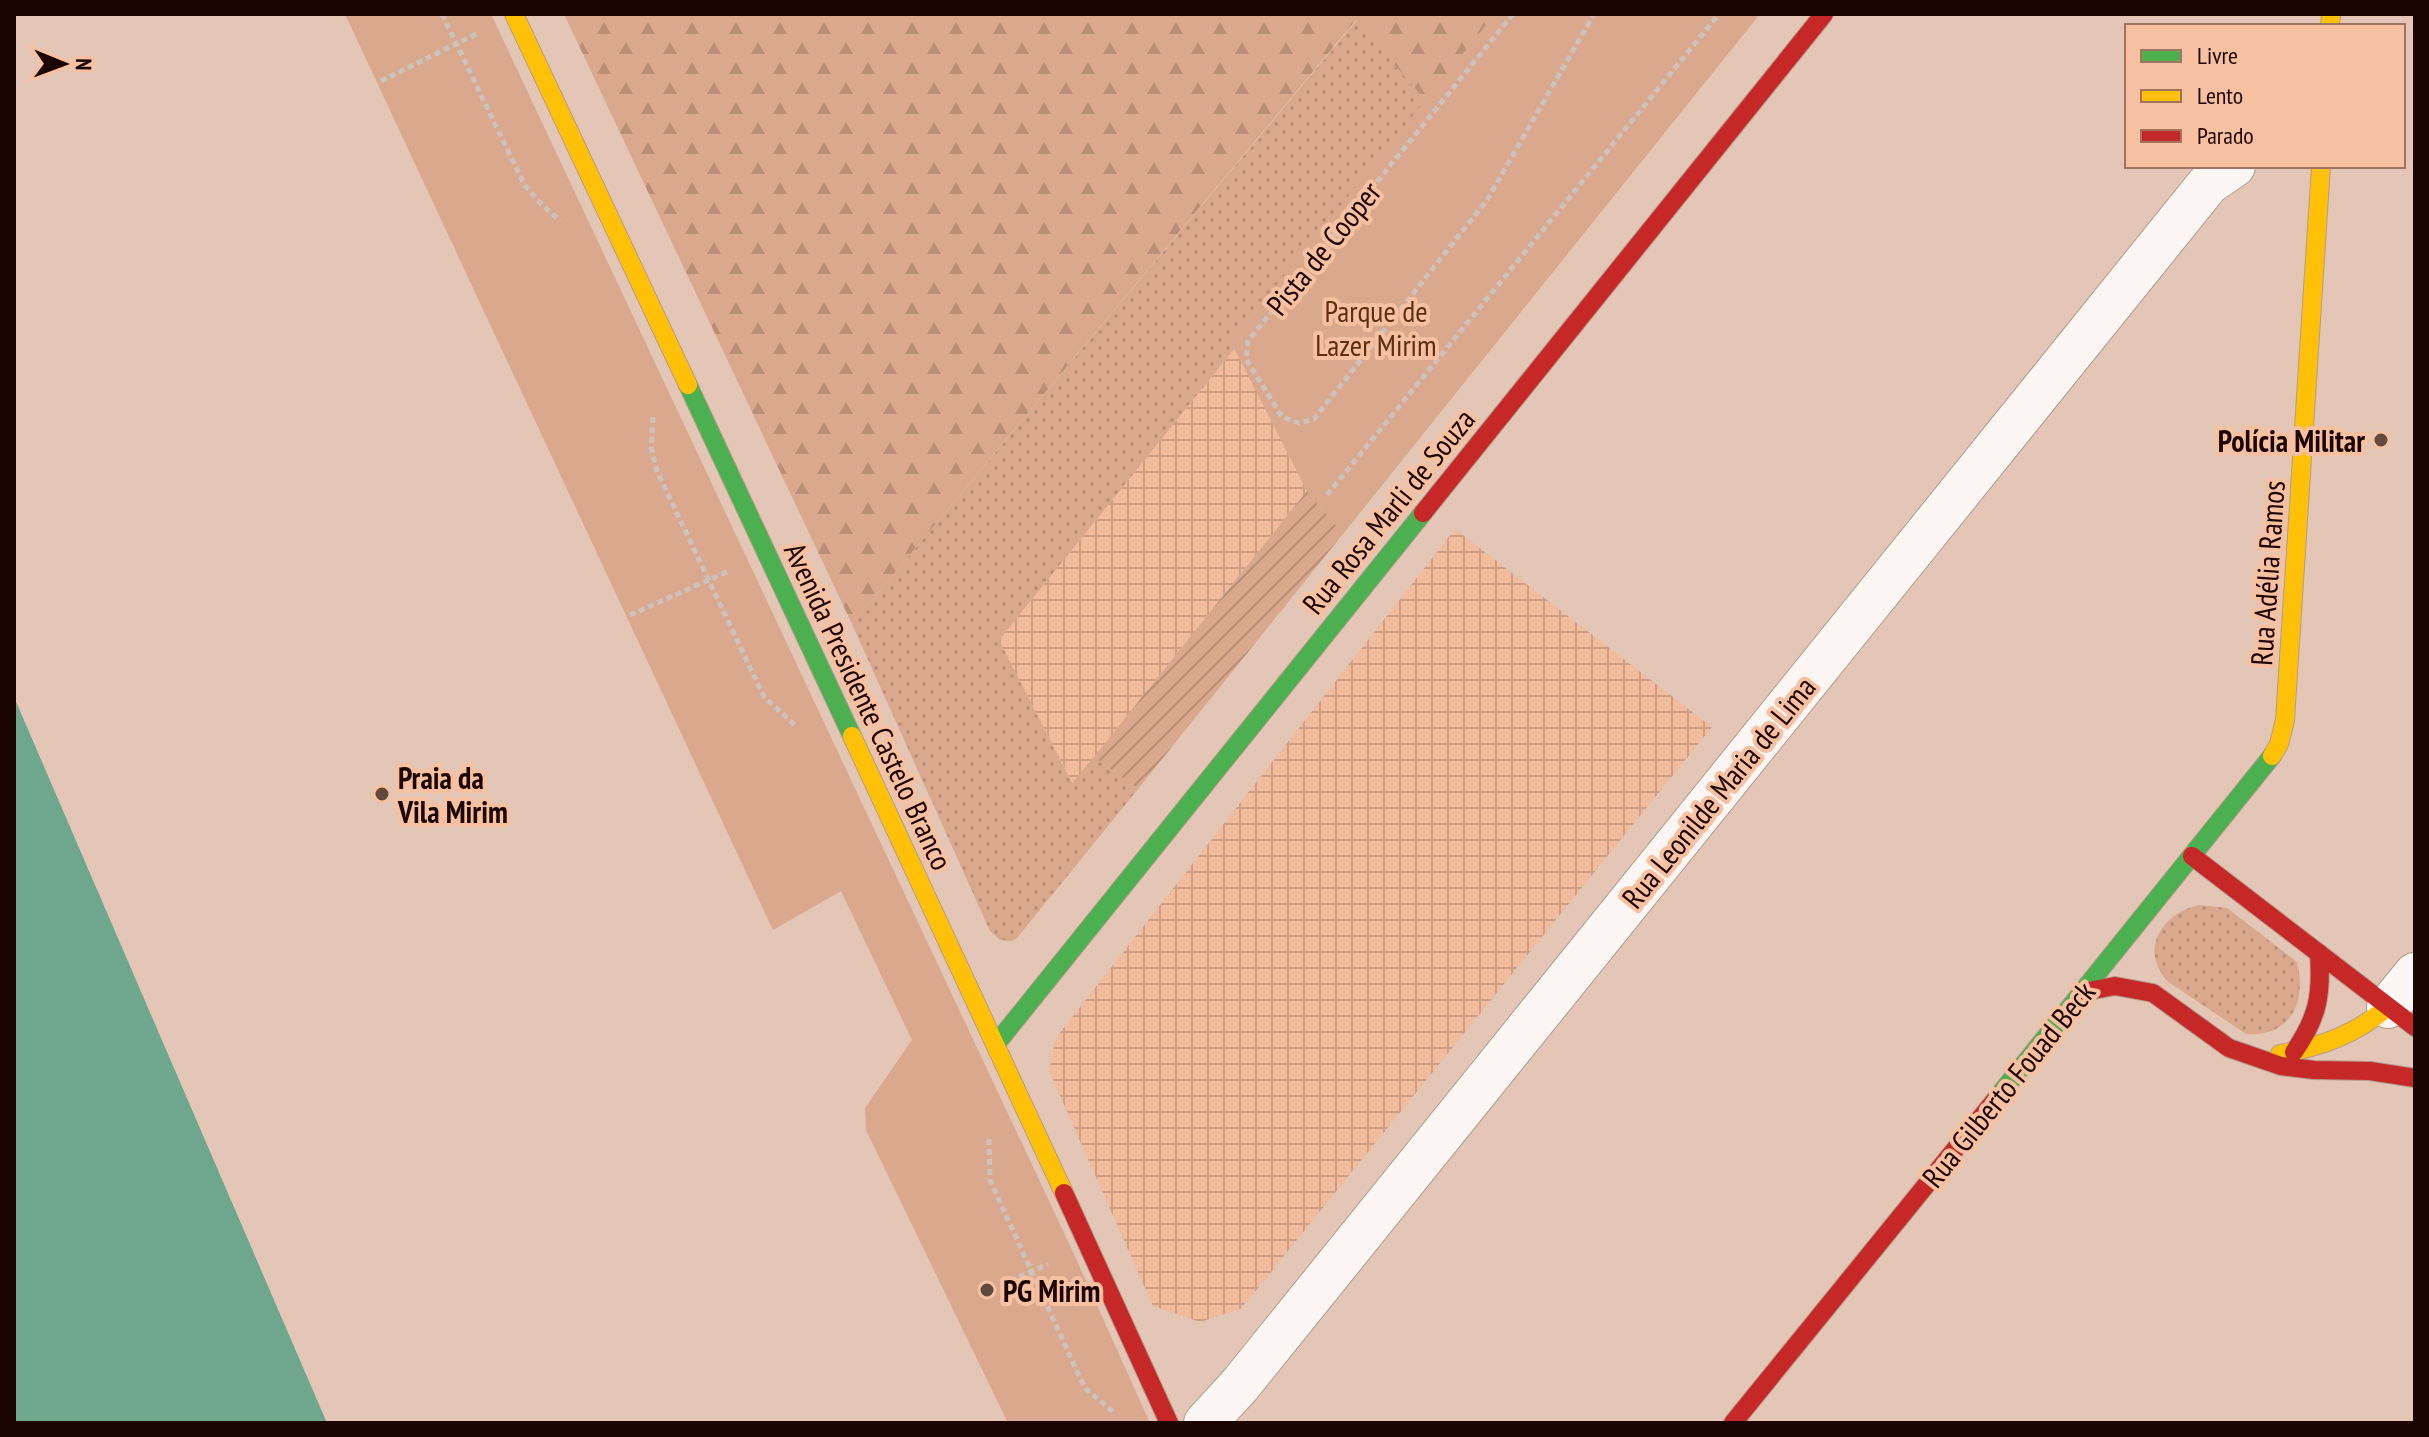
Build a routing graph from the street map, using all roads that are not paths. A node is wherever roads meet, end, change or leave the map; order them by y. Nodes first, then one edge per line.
1 (1824, 14) edge
2 (514, 15) edge
3 (2231, 168) edge
4 (2321, 168) edge
5 (2279, 744) joint
6 (2192, 856) junction
7 (2131, 932) junction
8 (2319, 953) junction
9 (2415, 974) edge
10 (2083, 992) junction
11 (2153, 993) junction
12 (2402, 1017) edge
13 (996, 1044) junction
14 (2294, 1052) junction
15 (2250, 1057) junction
16 (2415, 1078) edge
17 (1169, 1423) edge
18 (1205, 1423) edge
19 (1733, 1423) edge

1 - 13 street, Rua Rosa Marli de Souza
2 - 13 street, Avenida Presidente Castelo Branco
3 - 18 street, Rua Leonilde Maria de Lima
4 - 5 street, Rua Adélia Ramos
5 - 6 street, Rua Gilberto Fouad Beck
6 - 7 street, Rua Gilberto Fouad Beck
6 - 8 street
7 - 10 street, Rua Gilberto Fouad Beck
7 - 11 street
8 - 12 street
8 - 14 street
9 - 12 street
10 - 11 street
10 - 19 street, Rua Gilberto Fouad Beck
11 - 15 street
12 - 14 street
13 - 17 street, Avenida Presidente Castelo Branco
14 - 15 street
15 - 16 street

